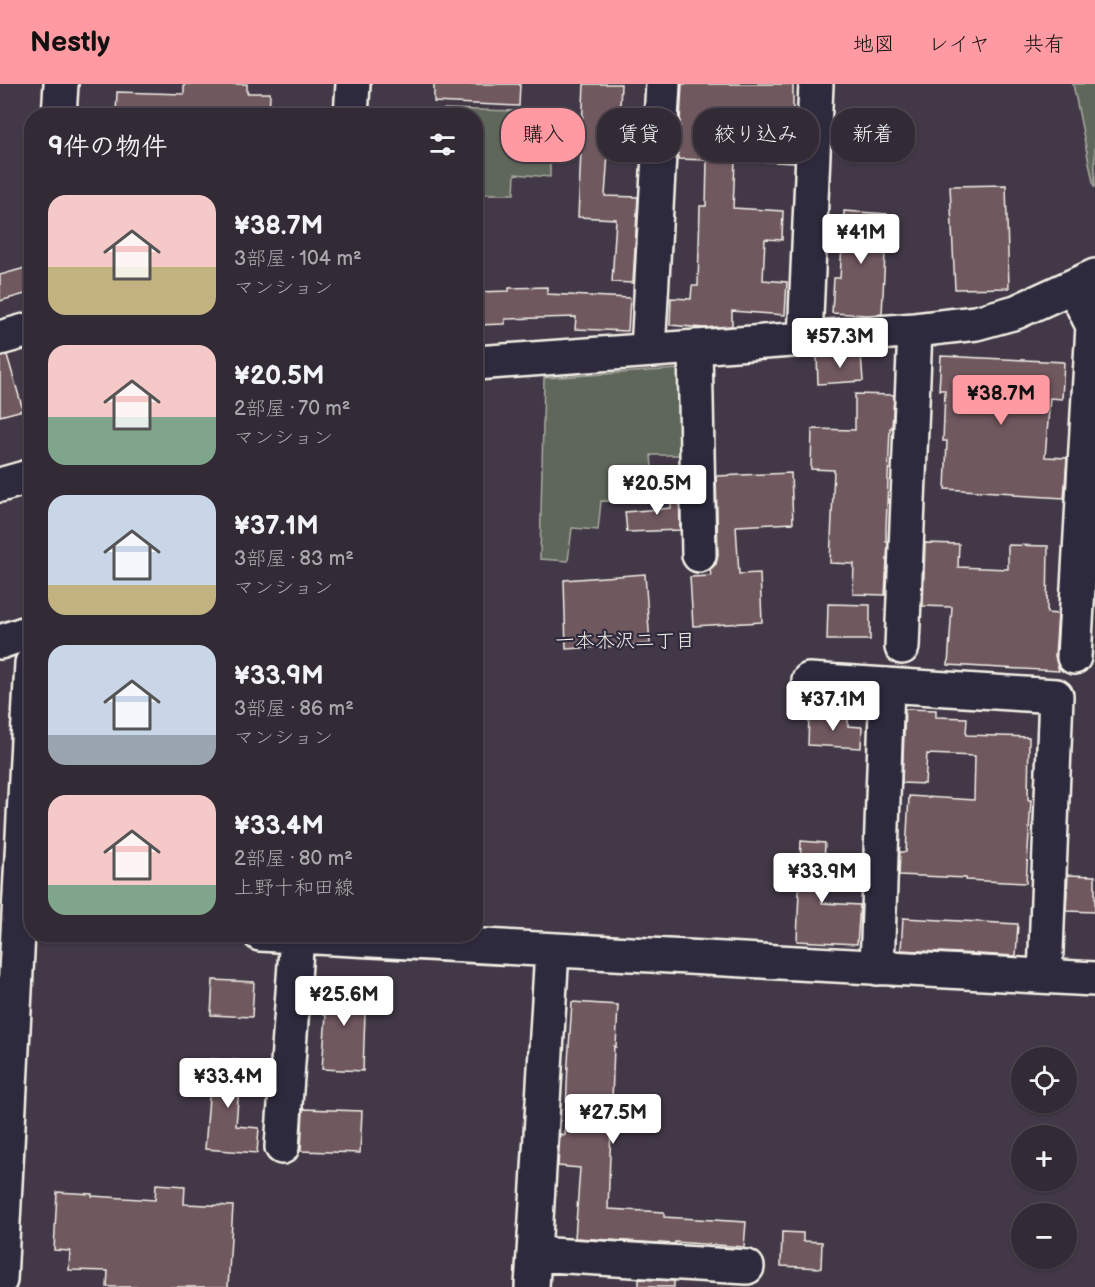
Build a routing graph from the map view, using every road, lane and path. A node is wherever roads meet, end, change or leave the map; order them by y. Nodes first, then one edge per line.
1 (61, 84) edge
2 (353, 84) edge
3 (663, 84) edge
4 (816, 84) edge
5 (60, 108) edge
6 (352, 108) edge
7 (1084, 281) edge
8 (915, 330) junction
9 (24, 331) edge
10 (0, 338) edge
11 (805, 339) junction
12 (695, 346) junction
13 (648, 350) junction
14 (483, 362) edge
15 (24, 479) edge
16 (0, 485) edge
17 (699, 555) dead end
18 (24, 634) edge
19 (0, 642) edge
20 (902, 647) dead end
21 (1074, 657) dead end
22 (809, 680) dead end
23 (887, 685) junction
24 (24, 937) edge
25 (304, 942) edge
26 (411, 942) edge
27 (552, 950) junction
28 (877, 968) junction
29 (1045, 976) junction
30 (1095, 979) edge
31 (282, 1147) dead end
32 (534, 1254) junction
33 (747, 1267) dead end
34 (0, 1280) edge
35 (532, 1287) edge

1 - 5 street
2 - 6 street
3 - 13 street
4 - 11 street
7 - 8 street
7 - 21 street
8 - 11 street
8 - 20 street
9 - 10 street
11 - 12 street
12 - 13 street
12 - 17 street
13 - 14 street
15 - 16 street
18 - 19 street
22 - 23 street
23 - 28 street
23 - 29 street
24 - 34 street
25 - 31 street
26 - 27 street
27 - 28 street
27 - 32 street
28 - 29 street
29 - 30 street
32 - 33 street
32 - 35 street

